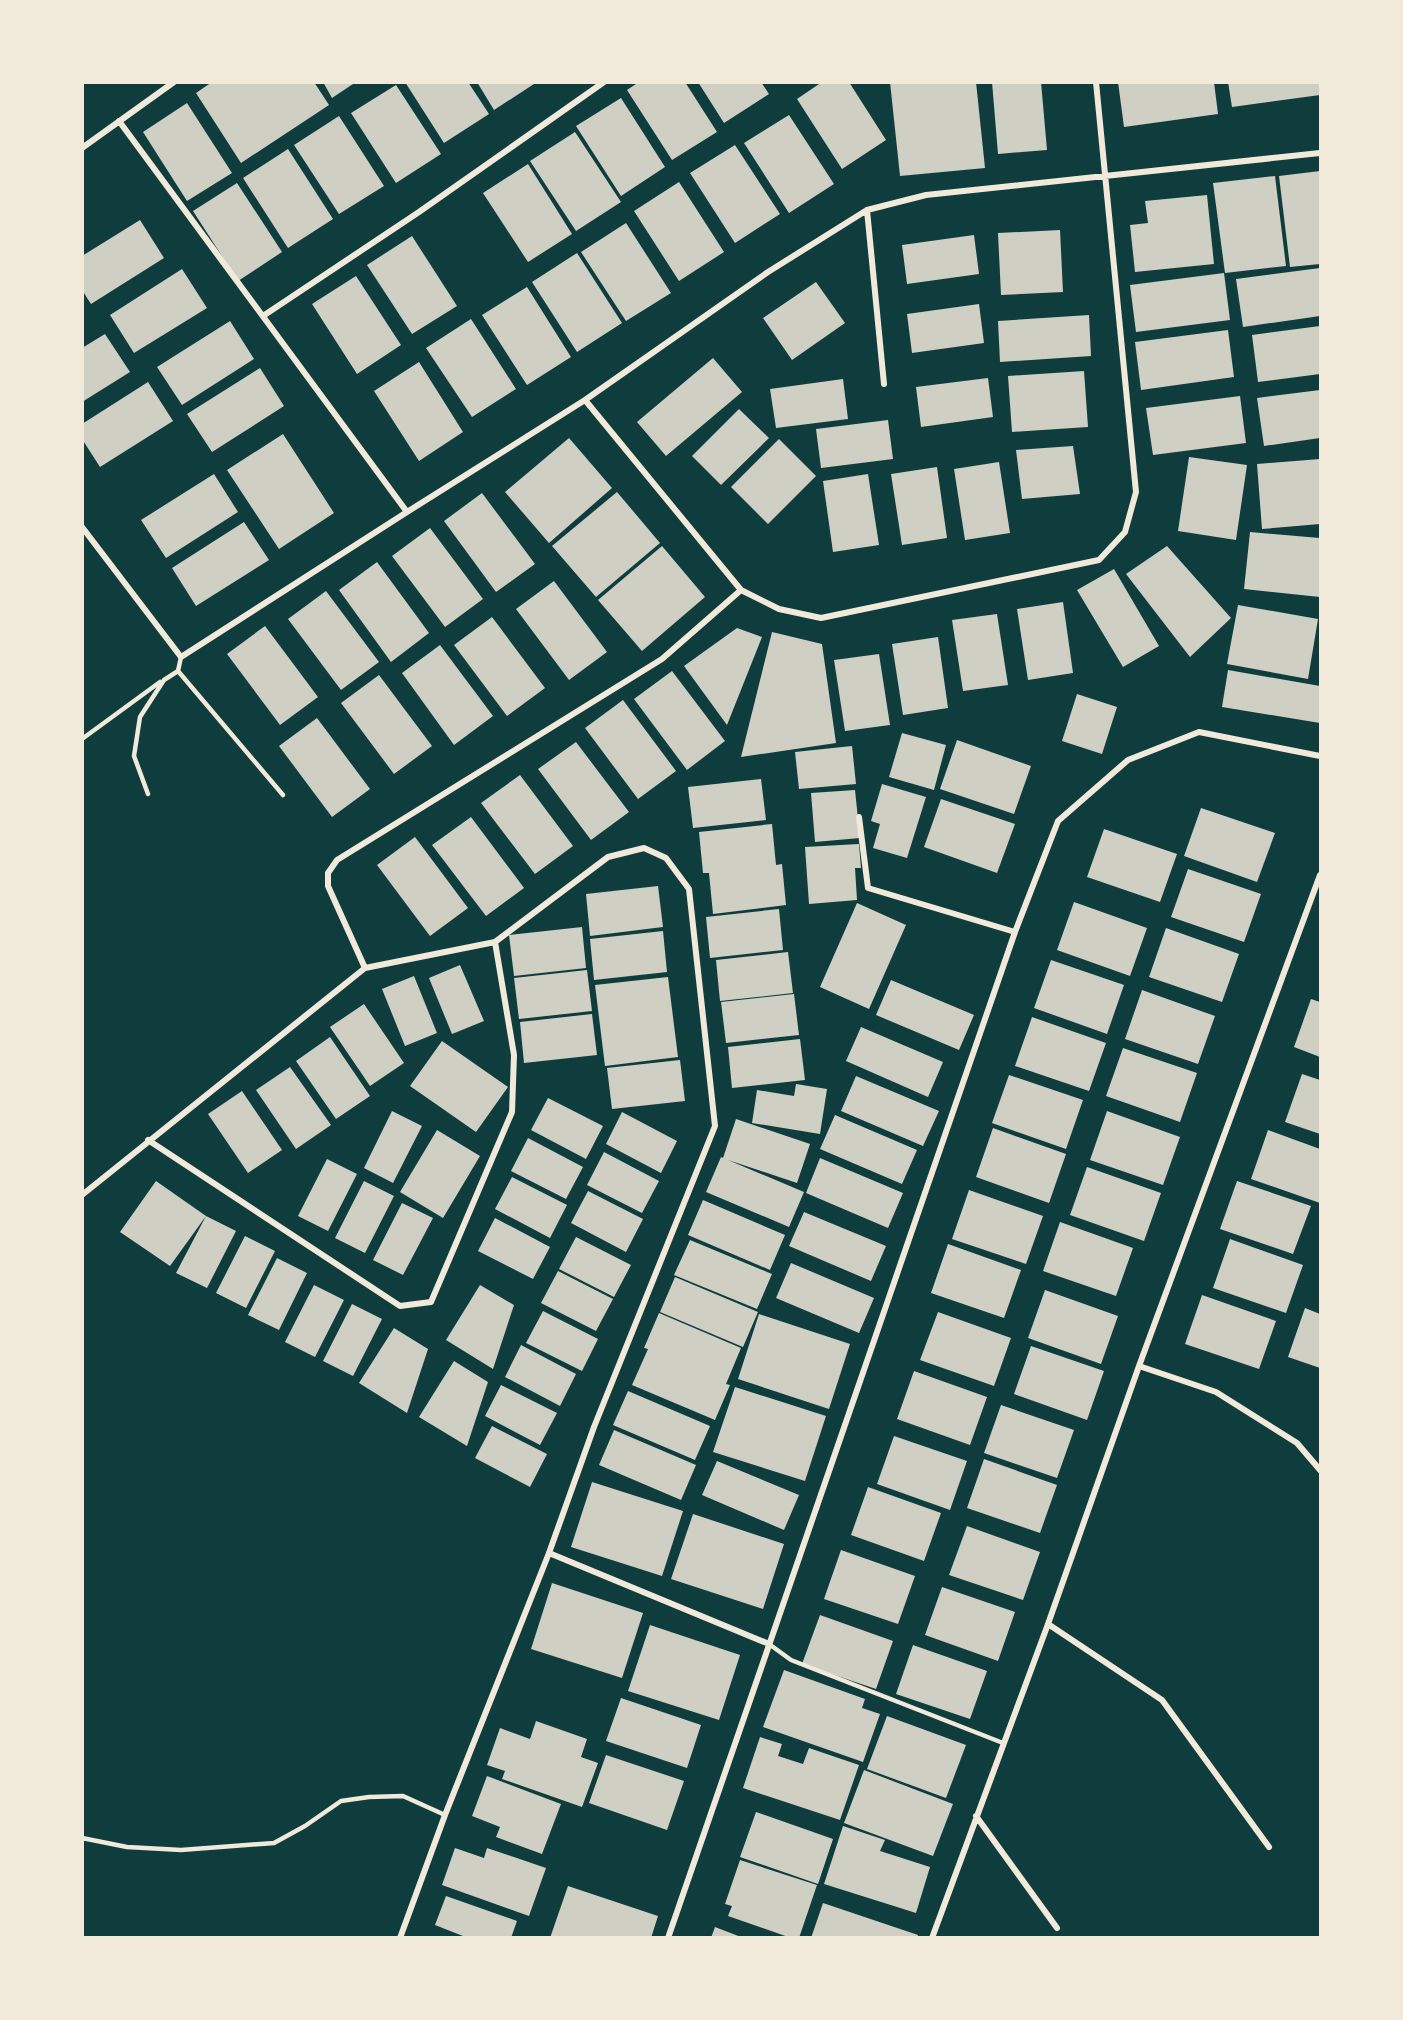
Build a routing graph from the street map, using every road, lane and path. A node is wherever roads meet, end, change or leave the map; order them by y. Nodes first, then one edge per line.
1 (174, 82) edge
2 (604, 82) edge
3 (1096, 82) edge
4 (119, 121) junction
5 (82, 147) edge
6 (1320, 153) edge
7 (1106, 176) junction
8 (867, 210) junction
9 (263, 316) junction
10 (884, 384) dead end
11 (585, 400) junction
12 (407, 512) junction
13 (82, 527) edge
14 (741, 590) junction
15 (181, 657) junction
16 (178, 671) junction
17 (164, 680) junction
18 (82, 739) edge
19 (1320, 756) edge
20 (148, 794) dead end
21 (283, 795) dead end
22 (859, 816) dead end
23 (1320, 875) edge
24 (1318, 887) edge
25 (1015, 932) junction
26 (495, 942) junction
27 (365, 968) junction
28 (148, 1140) junction
29 (82, 1195) edge
30 (1139, 1366) junction
31 (1320, 1470) edge
32 (549, 1553) junction
33 (1048, 1624) junction
34 (769, 1644) junction
35 (1003, 1743) junction
36 (445, 1815) junction
37 (976, 1816) junction
38 (82, 1838) edge
39 (1269, 1847) dead end
40 (1057, 1928) dead end
41 (400, 1938) edge
42 (668, 1938) edge
43 (932, 1938) edge

1 - 4 street
2 - 9 street
3 - 7 street
4 - 5 street
4 - 9 street
6 - 7 street
7 - 8 street
7 - 14 street
8 - 10 street
8 - 11 street
9 - 12 street
11 - 12 street
11 - 14 street
12 - 15 street
13 - 15 street
14 - 27 street
15 - 16 lane
16 - 17 lane
16 - 21 lane
17 - 18 lane
17 - 20 lane
19 - 25 street
22 - 25 street
23 - 24 street
24 - 30 street
25 - 34 street
26 - 27 street
26 - 28 street
26 - 32 street
27 - 28 street
28 - 29 street
30 - 31 street
30 - 33 street
32 - 34 street
32 - 36 street
33 - 35 street
33 - 39 street
34 - 35 lane
34 - 42 street
35 - 37 street
36 - 38 lane
36 - 41 street
37 - 40 street
37 - 43 street

